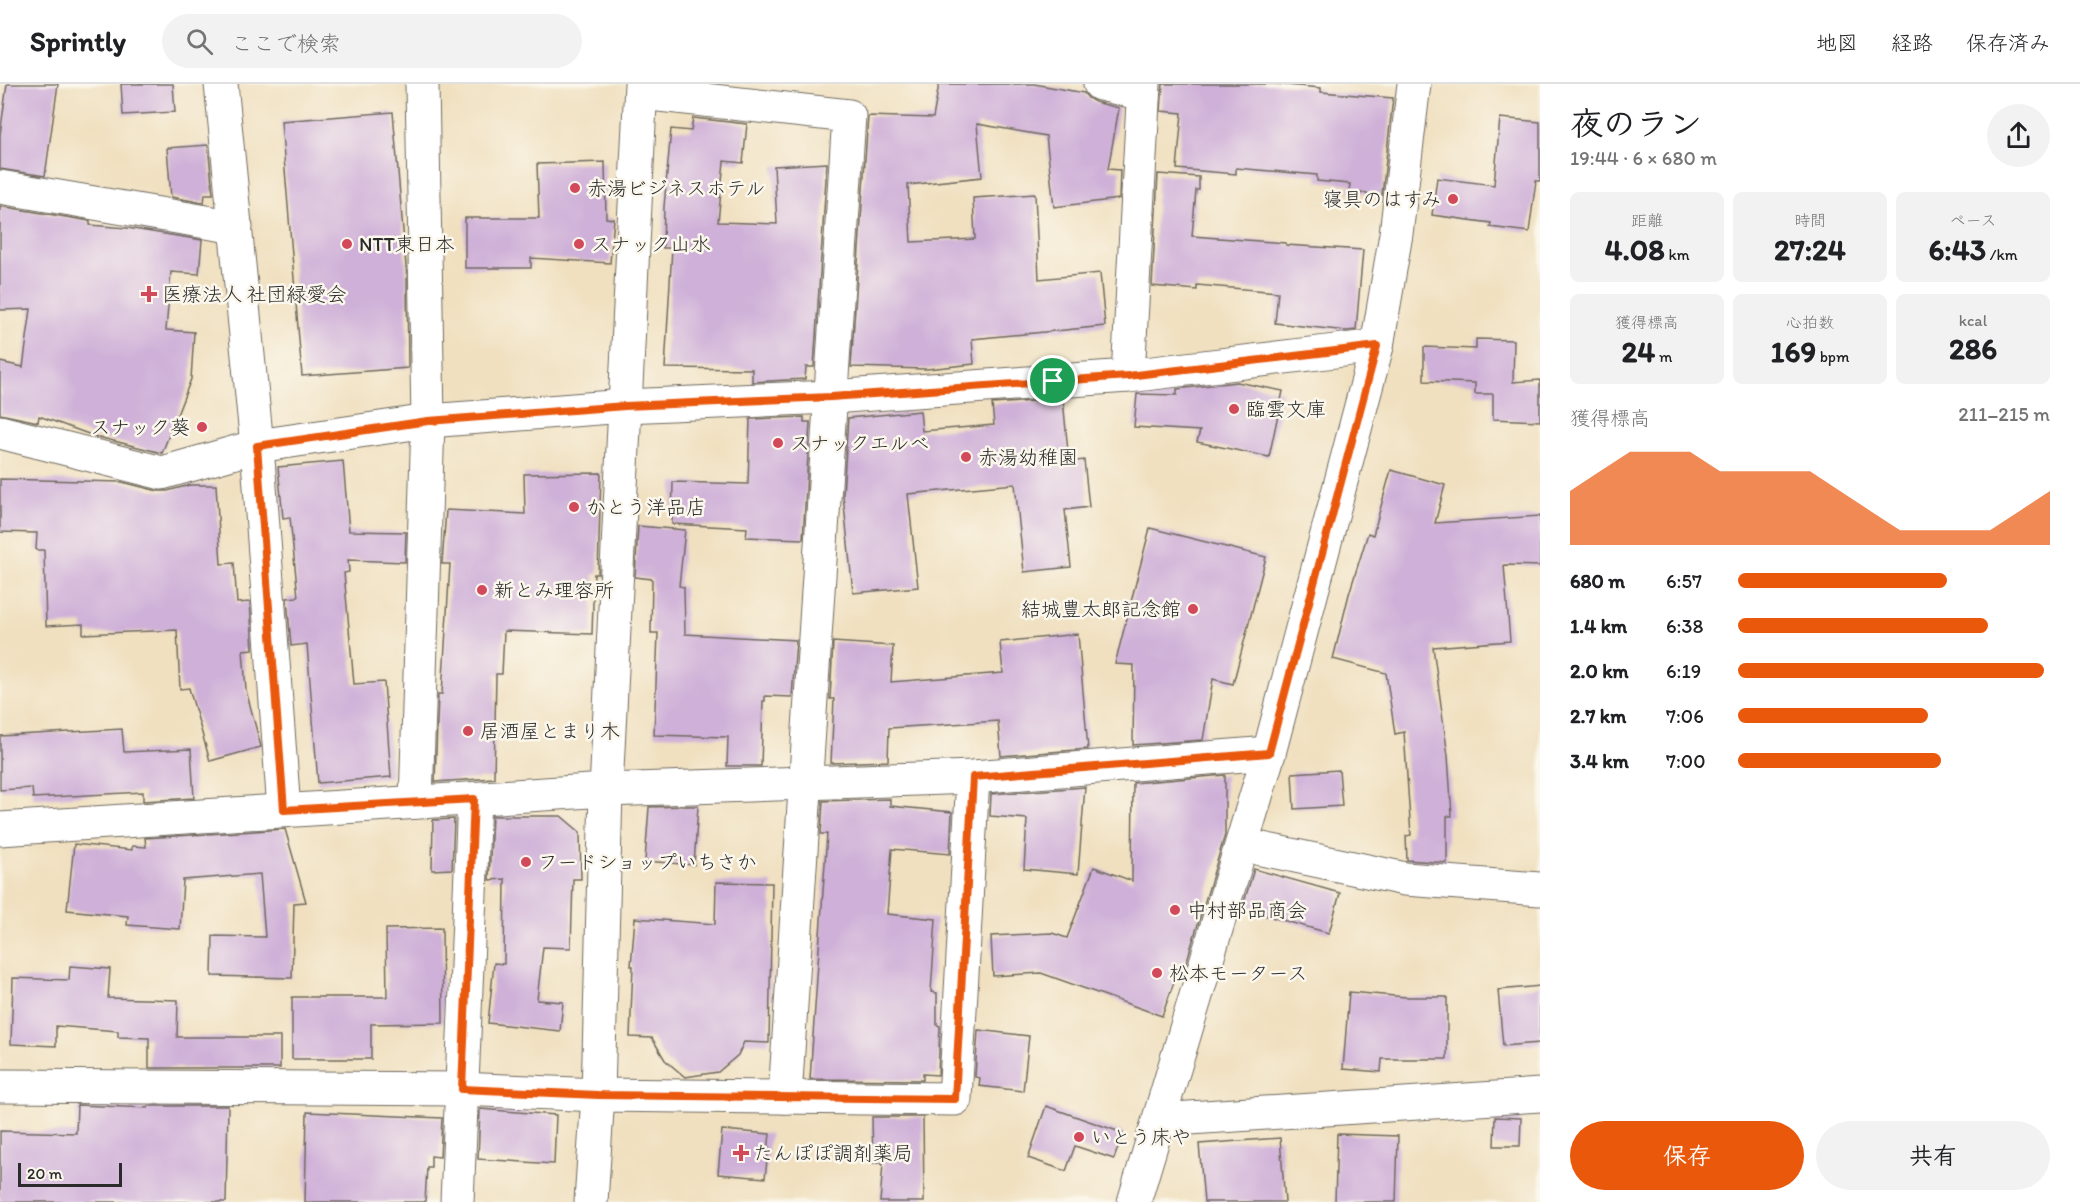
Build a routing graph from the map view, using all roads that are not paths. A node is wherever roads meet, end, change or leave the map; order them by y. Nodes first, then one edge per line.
1 (221, 84) edge
2 (422, 84) edge
3 (1100, 84) edge
4 (1414, 84) edge
5 (641, 89) edge
6 (1144, 89) edge
7 (0, 187) edge
8 (236, 227) junction
9 (1377, 346) junction
10 (1128, 376) junction
11 (831, 397) junction
12 (625, 406) junction
13 (428, 421) junction
14 (0, 432) edge
15 (257, 446) junction
16 (1269, 753) junction
17 (973, 777) junction
18 (806, 783) junction
19 (606, 790) junction
20 (474, 799) junction
21 (416, 802) junction
22 (284, 810) junction
23 (0, 829) edge
24 (1243, 845) junction
25 (1540, 889) edge
26 (0, 1086) edge
27 (462, 1089) junction
28 (598, 1095) junction
29 (1540, 1095) edge
30 (785, 1097) junction
31 (1159, 1120) junction
32 (457, 1202) edge
33 (591, 1202) edge
34 (1134, 1202) edge

1 - 8 street
2 - 13 street
3 - 6 street
4 - 9 street
5 - 11 street
5 - 12 street
6 - 10 street
7 - 8 street
8 - 15 street
9 - 10 street
9 - 16 street
10 - 11 street
11 - 12 street
11 - 18 street
12 - 13 street
12 - 19 street
13 - 15 street
13 - 21 street
14 - 15 street
15 - 22 street
16 - 17 street
16 - 24 street
17 - 18 street
17 - 30 street
18 - 19 street
18 - 30 street
19 - 20 street
19 - 28 street
20 - 21 street
20 - 27 street
21 - 22 street
22 - 23 street
24 - 25 street
24 - 31 street
26 - 27 street
27 - 28 street
27 - 32 street
28 - 30 street
28 - 33 street
29 - 31 street
31 - 34 street

